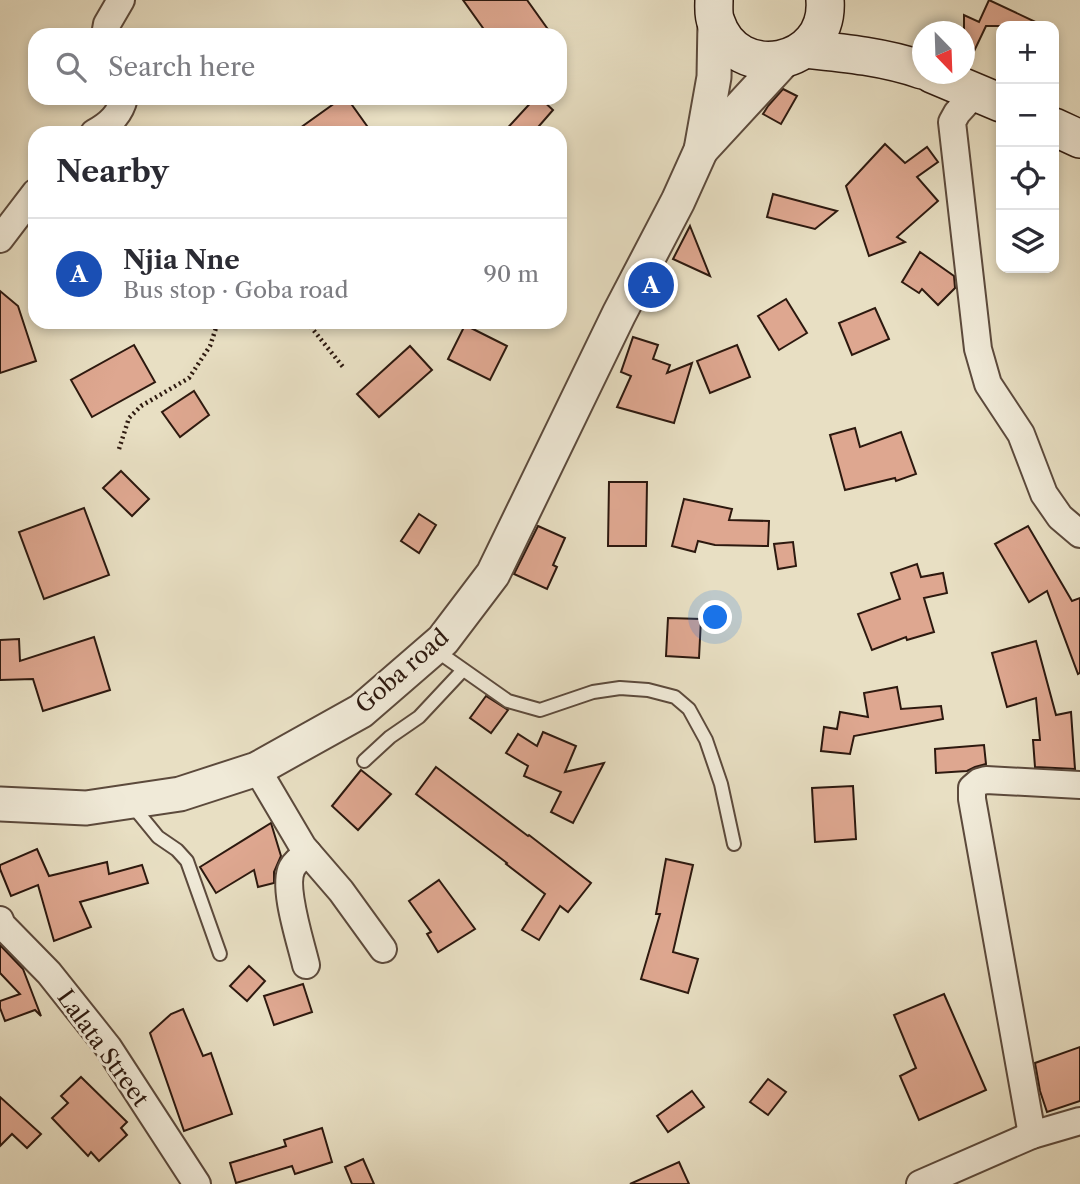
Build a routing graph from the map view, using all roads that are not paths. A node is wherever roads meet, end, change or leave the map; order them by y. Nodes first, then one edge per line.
1 (121, 0) edge
2 (825, 0) edge
3 (832, 0) edge
4 (714, 10) edge
5 (106, 28) edge
6 (795, 54) junction
7 (912, 65) edge
8 (912, 68) edge
9 (955, 84) edge
10 (989, 98) edge
11 (122, 105) edge
12 (108, 126) edge
13 (1059, 129) edge
14 (1080, 138) edge
15 (701, 150) junction
16 (28, 200) edge
17 (4, 224) edge
18 (1080, 534) edge
19 (433, 649) junction
20 (463, 670) junction
21 (364, 761) dead end
22 (257, 769) junction
23 (1080, 785) edge
24 (129, 801) junction
25 (0, 804) edge
26 (734, 844) dead end
27 (308, 853) junction
28 (0, 920) edge
29 (383, 949) dead end
30 (220, 954) dead end
31 (306, 965) dead end
32 (1080, 1121) edge
33 (1032, 1135) junction
34 (197, 1184) edge
35 (920, 1184) edge

1 - 5 street
2 - 6 main road
3 - 7 main road
4 - 6 main road
4 - 15 street
6 - 8 main road
6 - 15 street
9 - 10 main road
10 - 18 street
11 - 12 street
13 - 14 main road
15 - 19 street, Goba road
16 - 17 street
19 - 20 lane
19 - 22 street, Goba road
20 - 21 lane
20 - 26 lane
22 - 24 street, Goba road
22 - 27 street
23 - 33 street
24 - 25 street, Goba road
24 - 30 lane
27 - 29 street
27 - 31 street
28 - 34 street, Lalata Street
32 - 33 street
33 - 35 street

